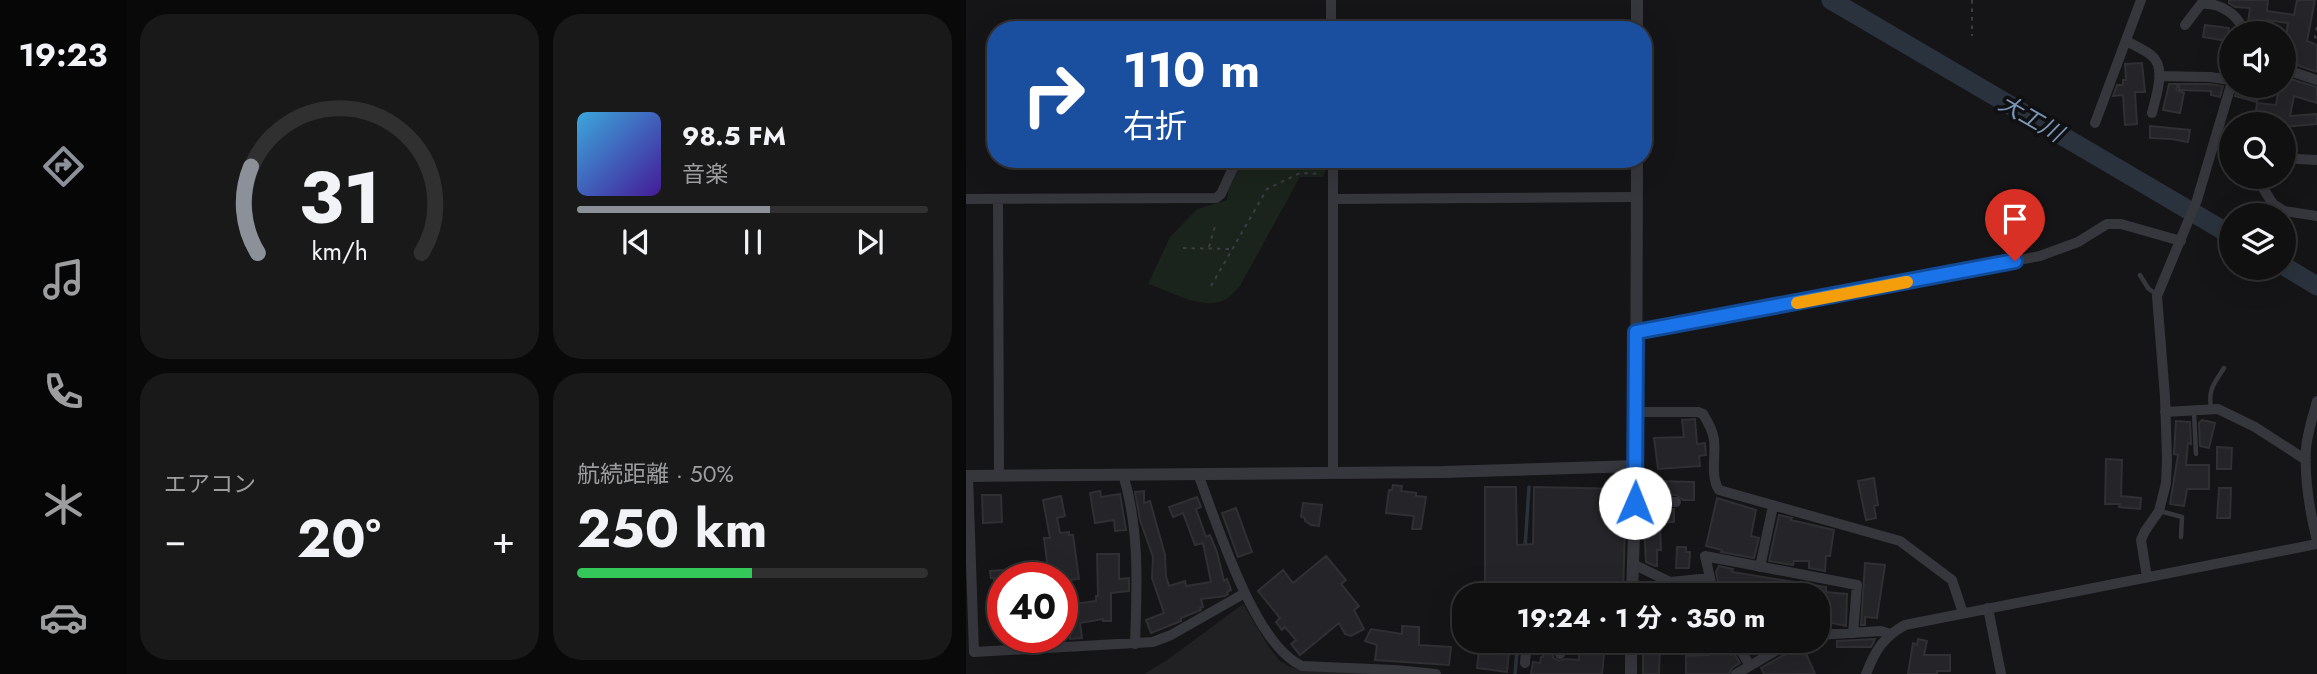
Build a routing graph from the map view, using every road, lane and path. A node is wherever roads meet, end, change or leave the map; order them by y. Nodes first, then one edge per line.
1 (1331, 0) edge
2 (1637, 0) edge
3 (1972, 0) edge
4 (2141, 0) edge
5 (2218, 3) edge
6 (1331, 21) edge
7 (1637, 21) edge
8 (2239, 21) edge
9 (2185, 25) dead end
10 (2317, 27) edge
11 (1972, 36) dead end
12 (2317, 39) edge
13 (2126, 41) junction
14 (2296, 73) edge
15 (2159, 76) junction
16 (2219, 79) edge
17 (2317, 80) edge
18 (2227, 98) edge
19 (2152, 113) dead end
20 (2095, 123) dead end
21 (2217, 135) joint
22 (2297, 159) dead end
23 (2317, 160) edge
24 (1233, 168) edge
25 (1333, 168) edge
26 (1637, 168) edge
27 (1333, 174) junction
28 (2264, 189) edge
29 (1637, 197) junction
30 (966, 199) edge
31 (998, 199) junction
32 (1333, 199) junction
33 (2317, 216) edge
34 (1216, 223) dead end
35 (2180, 241) junction
36 (1183, 248) dead end
37 (1209, 248) junction
38 (1231, 249) junction
39 (2140, 275) dead end
40 (1211, 286) dead end
41 (2157, 296) junction
42 (1636, 332) junction
43 (2224, 368) dead end
44 (2317, 401) edge
45 (2211, 409) junction
46 (2193, 411) junction
47 (1636, 412) junction
48 (2165, 412) junction
49 (2196, 454) dead end
50 (2306, 460) junction
51 (1636, 466) junction
52 (1333, 473) junction
53 (1124, 474) junction
54 (1198, 474) junction
55 (999, 475) junction
56 (967, 476) edge
57 (1676, 502) dead end
58 (1635, 503) junction
59 (1773, 506) junction
60 (2160, 511) junction
61 (2181, 537) dead end
62 (2317, 542) edge
63 (1633, 564) junction
64 (1760, 567) junction
65 (2147, 577) junction
66 (1710, 578) junction
67 (1632, 583) edge
68 (1711, 583) edge
69 (1245, 593) junction
70 (1988, 608) junction
71 (1963, 614) junction
72 (1853, 633) junction
73 (1830, 634) edge
74 (1890, 634) junction
75 (1135, 644) junction
76 (1526, 653) edge
77 (1631, 653) edge
78 (1742, 653) edge
79 (1772, 653) edge
80 (1525, 663) dead end
81 (1749, 666) junction
82 (1436, 674) edge
83 (1631, 674) edge
84 (1736, 674) edge
85 (1866, 674) edge
86 (2000, 674) edge

1 - 6 street
2 - 7 street
3 - 11 path
4 - 13 street
5 - 8 street
5 - 9 street
10 - 12 path
13 - 15 street
13 - 20 street
14 - 17 street
15 - 16 street
15 - 19 street
18 - 21 street
21 - 35 street
22 - 23 street
24 - 31 street
25 - 27 street
26 - 29 street
27 - 32 street
27 - 38 path
28 - 33 street
29 - 32 street
29 - 42 street
30 - 31 street
31 - 55 street
32 - 52 street
34 - 37 path
35 - 41 street
35 - 42 street
36 - 37 path
37 - 38 path
38 - 40 path
39 - 41 lane
41 - 48 street
42 - 47 street
43 - 45 lane
44 - 50 street
45 - 46 street
45 - 50 street
46 - 48 street
46 - 49 lane
47 - 51 street
47 - 59 street
48 - 60 street
50 - 62 street
51 - 52 street
51 - 58 street
52 - 54 street
53 - 54 street
53 - 55 street
53 - 75 street
54 - 69 street
55 - 56 street
56 - 75 street
57 - 58 street
58 - 63 street
59 - 64 street
59 - 71 street
60 - 61 lane
60 - 65 street
62 - 65 street
63 - 66 street
63 - 67 street
64 - 66 street
64 - 72 street
65 - 70 street
66 - 68 street
69 - 75 street
69 - 82 street
70 - 71 street
70 - 86 street
71 - 74 street
72 - 73 street
72 - 74 street
74 - 85 street
76 - 80 street
77 - 83 street
78 - 81 street
79 - 81 street
81 - 84 street

